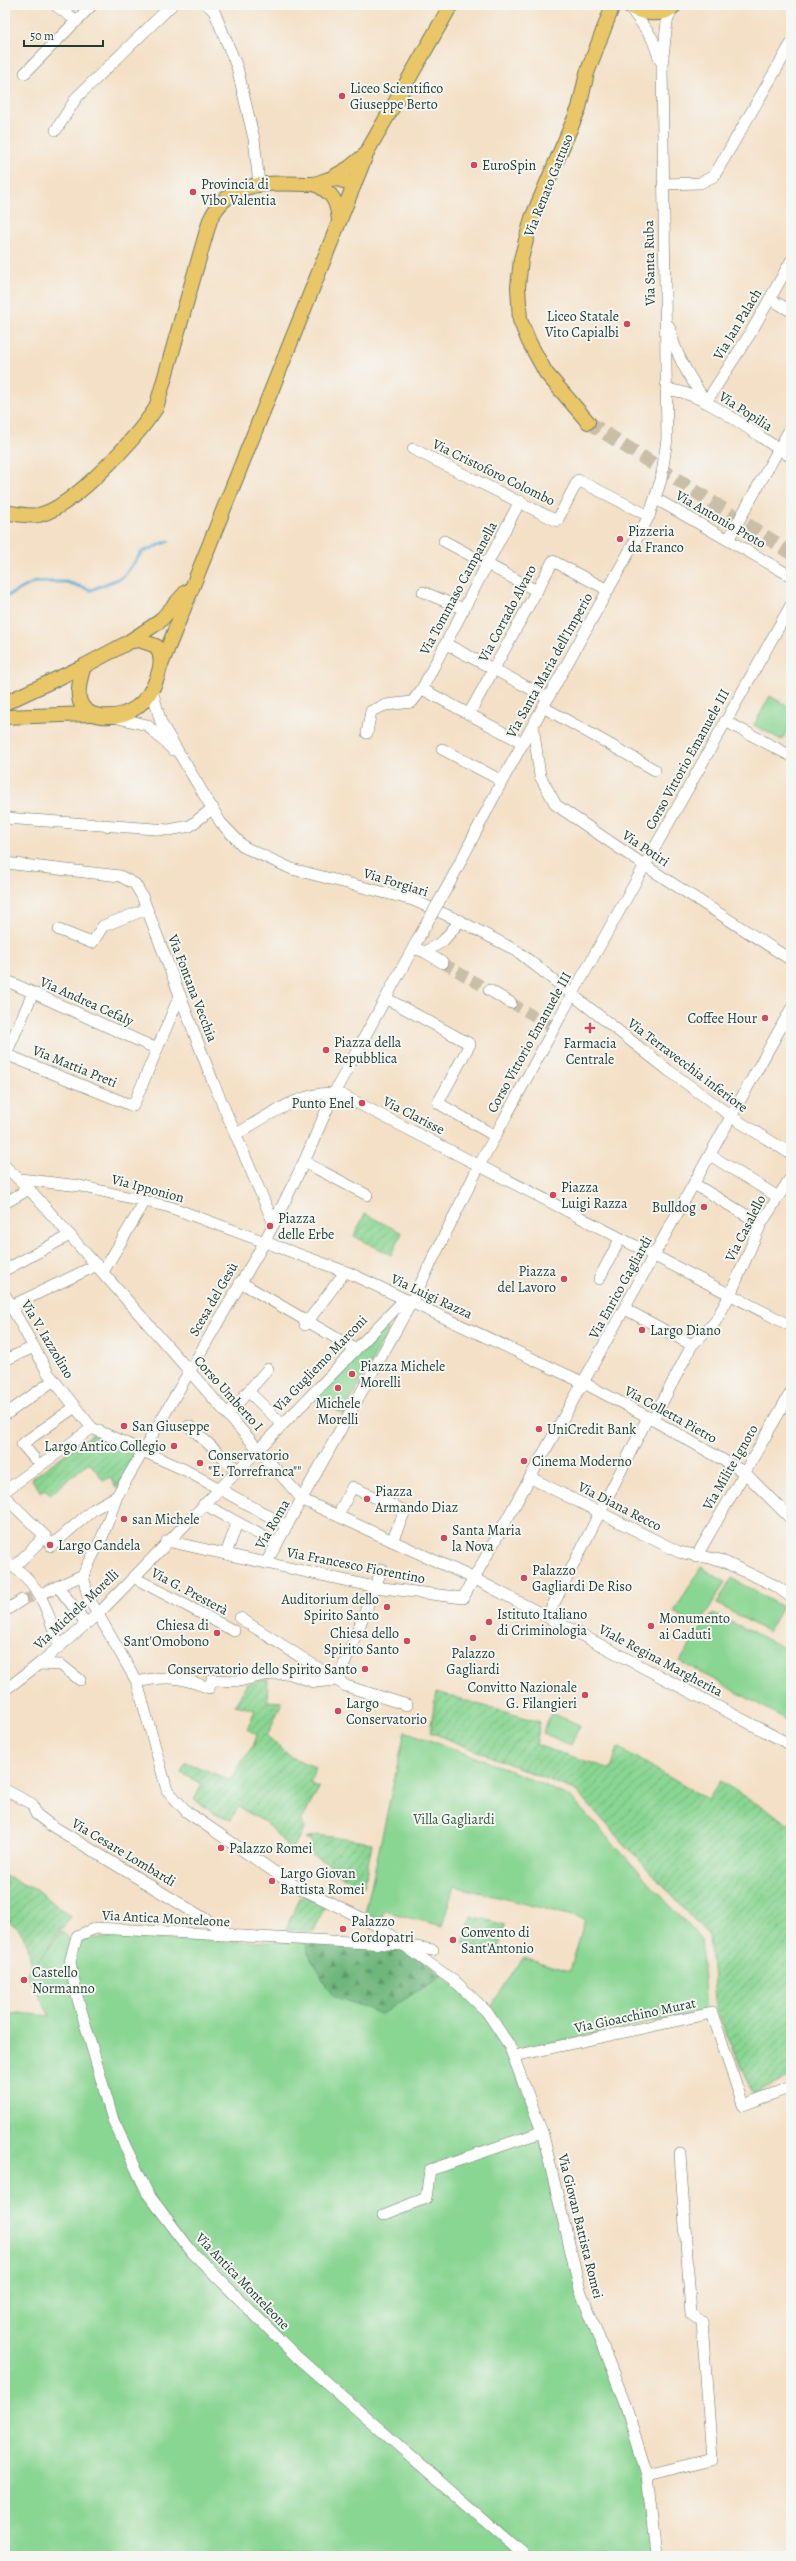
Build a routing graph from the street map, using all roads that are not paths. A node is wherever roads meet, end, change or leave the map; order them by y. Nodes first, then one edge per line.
1 (55, 5) edge
2 (92, 5) edge
3 (172, 5) edge
4 (208, 5) edge
5 (452, 5) edge
6 (613, 5) edge
7 (628, 5) edge
8 (674, 6) edge
9 (77, 21) junction
10 (791, 44) edge
11 (662, 64) junction
12 (25, 73) dead end
13 (56, 130) dead end
14 (367, 153) junction
15 (259, 184) junction
16 (324, 184) junction
17 (663, 184) junction
18 (354, 185) junction
19 (339, 222) junction
20 (791, 261) edge
21 (770, 299) junction
22 (665, 307) junction
23 (791, 311) edge
24 (666, 390) junction
25 (706, 402) junction
26 (588, 422) tunnel mouth
27 (791, 427) edge
28 (413, 449) dead end
29 (778, 449) junction
30 (791, 457) edge
31 (665, 460) joint
32 (656, 499) junction
33 (520, 501) junction
34 (5, 512) edge
35 (649, 516) junction
36 (728, 540) junction
37 (444, 541) dead end
38 (487, 564) junction
39 (198, 575) junction
40 (791, 576) edge
41 (608, 590) junction
42 (537, 591) junction
43 (423, 592) dead end
44 (791, 605) edge
45 (464, 609) junction
46 (129, 642) junction
47 (446, 644) junction
48 (161, 665) junction
49 (84, 666) junction
50 (494, 669) junction
51 (422, 689) junction
52 (152, 690) junction
53 (546, 702) junction
54 (5, 703) edge
55 (90, 714) junction
56 (470, 714) junction
57 (5, 717) edge
58 (114, 717) junction
59 (726, 721) junction
60 (533, 726) junction
61 (367, 733) dead end
62 (523, 743) junction
63 (442, 749) dead end
64 (790, 752) edge
65 (184, 760) junction
66 (656, 770) dead end
67 (502, 781) junction
68 (213, 808) junction
69 (5, 818) edge
70 (5, 863) edge
71 (644, 865) junction
72 (147, 909) junction
73 (460, 921) junction
74 (59, 930) dead end
75 (414, 948) junction
76 (425, 952) junction
77 (791, 960) edge
78 (443, 963) tunnel mouth
79 (5, 980) edge
80 (489, 990) tunnel mouth
81 (33, 993) junction
82 (180, 995) junction
83 (572, 995) junction
84 (391, 1001) dead end
85 (511, 1003) tunnel mouth
86 (791, 1009) edge
87 (157, 1049) junction
88 (5, 1055) edge
89 (334, 1093) junction
90 (732, 1116) junction
91 (235, 1135) junction
92 (495, 1136) junction
93 (791, 1154) edge
94 (710, 1155) junction
95 (304, 1162) junction
96 (5, 1166) edge
97 (479, 1166) junction
98 (791, 1177) edge
99 (20, 1178) junction
100 (694, 1184) junction
101 (29, 1189) junction
102 (367, 1195) dead end
103 (778, 1197) junction
104 (145, 1201) junction
105 (5, 1203) edge
106 (274, 1224) junction
107 (761, 1224) junction
108 (70, 1235) junction
109 (620, 1239) junction
110 (264, 1243) junction
111 (654, 1256) junction
112 (100, 1269) junction
113 (5, 1270) edge
114 (345, 1272) junction
115 (599, 1279) dead end
116 (240, 1282) junction
117 (5, 1295) edge
118 (730, 1295) junction
119 (407, 1301) junction
120 (8, 1308) edge
121 (624, 1309) junction
122 (307, 1323) junction
123 (791, 1326) edge
124 (692, 1345) junction
125 (34, 1347) junction
126 (355, 1349) junction
127 (5, 1360) edge
128 (268, 1369) dead end
129 (188, 1370) junction
130 (54, 1380) junction
131 (584, 1383) junction
132 (248, 1392) junction
133 (791, 1392) edge
134 (75, 1407) junction
135 (228, 1414) junction
136 (5, 1415) edge
137 (650, 1418) junction
138 (282, 1424) junction
139 (189, 1426) dead end
140 (92, 1428) junction
141 (258, 1449) junction
142 (143, 1451) junction
143 (34, 1458) dead end
144 (237, 1470) junction
145 (744, 1472) junction
146 (531, 1478) junction
147 (219, 1489) junction
148 (5, 1491) edge
149 (117, 1496) junction
150 (5, 1497) edge
151 (303, 1500) junction
152 (204, 1504) junction
153 (599, 1513) junction
154 (338, 1516) junction
155 (791, 1519) edge
156 (237, 1523) junction
157 (287, 1526) junction
158 (45, 1536) junction
159 (167, 1541) junction
160 (392, 1541) junction
161 (277, 1544) junction
162 (226, 1554) junction
163 (696, 1557) junction
164 (266, 1563) junction
165 (10, 1564) edge
166 (382, 1569) dead end
167 (83, 1575) junction
168 (133, 1577) junction
169 (475, 1579) junction
170 (375, 1587) junction
171 (59, 1588) junction
172 (41, 1594) junction
173 (791, 1597) edge
174 (463, 1598) joint
175 (22, 1600) tunnel mouth
176 (5, 1611) edge
177 (99, 1613) junction
178 (547, 1617) junction
179 (240, 1618) dead end
180 (86, 1622) junction
181 (234, 1631) dead end
182 (59, 1646) junction
183 (39, 1664) junction
184 (80, 1680) dead end
185 (338, 1680) junction
186 (137, 1682) junction
187 (5, 1690) edge
188 (407, 1705) dead end
189 (791, 1745) edge
190 (5, 1790) edge
191 (233, 1936) junction
192 (404, 1945) junction
193 (433, 1950) dead end
194 (514, 2056) junction
195 (791, 2087) edge
196 (542, 2132) junction
197 (680, 2154) dead end
198 (383, 2215) dead end
199 (647, 2475) junction
200 (525, 2556) edge
201 (656, 2556) edge

1 - 9 street
2 - 9 street
3 - 13 street
4 - 15 street
5 - 14 main road
6 - 26 main road, Via Renato Gattuso
7 - 8 main road
7 - 11 street, Via Santa Ruba
8 - 11 street, Via Santa Ruba
9 - 12 street
10 - 17 street
11 - 17 street, Via Santa Ruba
14 - 16 main road
14 - 18 main road
15 - 16 main road
15 - 34 main road
16 - 18 main road
16 - 19 main road
17 - 22 street, Via Santa Ruba
18 - 19 main road
19 - 39 main road
20 - 21 street, Via Jan Palach
21 - 23 street
21 - 25 street, Via Jan Palach
22 - 24 street, Via Santa Ruba
22 - 25 street
24 - 25 street
24 - 31 street, Via Santa Ruba
25 - 29 street, Via Popilia
27 - 29 street
28 - 33 street, Via Cristoforo Colombo
29 - 30 street, Via Popilia
29 - 36 street
31 - 32 street, Via Santa Maria dell'Imperio
32 - 35 street, Via Santa Maria dell'Imperio
32 - 36 street, Via Antonio Proto
33 - 35 street, Via Cristoforo Colombo
33 - 38 street, Via Tommaso Campanella
35 - 41 street, Via Santa Maria dell'Imperio
36 - 40 street, Via Antonio Proto
37 - 38 street
38 - 42 street
38 - 45 street, Via Tommaso Campanella
39 - 46 main road
39 - 48 main road
41 - 42 street, Via Corrado Alvaro
41 - 53 street, Via Santa Maria dell'Imperio
42 - 50 street, Via Corrado Alvaro
43 - 45 street
44 - 59 street, Corso Vittorio Emanuele III
45 - 47 street, Via Tommaso Campanella
46 - 48 main road
46 - 49 main road
47 - 50 street
47 - 51 street, Via Tommaso Campanella
48 - 52 main road
49 - 54 main road
49 - 55 main road
50 - 53 street
50 - 56 street, Via Corrado Alvaro
51 - 56 street
51 - 61 street, Via Tommaso Campanella
52 - 58 main road
52 - 65 street
53 - 60 street, Via Santa Maria dell'Imperio
53 - 66 street
55 - 57 main road
55 - 58 main road
56 - 62 street
58 - 65 street
59 - 64 street
59 - 71 street, Corso Vittorio Emanuele III
60 - 62 street, Via Santa Maria dell'Imperio
60 - 71 street, Via Potiri
62 - 67 street, Via Santa Maria dell'Imperio
63 - 67 street
65 - 68 street, Via Forgiari
67 - 75 street, Via Santa Maria dell'Imperio, bridge
68 - 69 street
68 - 73 street, Via Forgiari
70 - 72 street, Via Fontana Vecchia
71 - 77 street, Via Potiri
71 - 83 street, Corso Vittorio Emanuele III
72 - 74 street
72 - 82 street, Via Fontana Vecchia
73 - 76 street
73 - 83 street, Via Forgiari
75 - 76 street
75 - 89 street, Via Santa Maria dell'Imperio
76 - 78 street
79 - 81 street, Via Andrea Cefaly
80 - 85 street
81 - 87 street, Via Andrea Cefaly
81 - 88 street
82 - 87 street
82 - 91 street, Via Fontana Vecchia
83 - 90 street, Via Terravecchia inferiore
83 - 92 street, Corso Vittorio Emanuele III
84 - 92 street
86 - 90 street, Via Enrico Gagliardi
87 - 88 street, Via Mattia Preti
89 - 91 street
89 - 95 street, Scesa del Gesù
89 - 97 street, Via Clarisse
90 - 93 street, Via Terravecchia inferiore
90 - 94 street, Via Enrico Gagliardi
91 - 106 street, Via Fontana Vecchia
92 - 97 street, Corso Vittorio Emanuele III
94 - 100 street, Via Enrico Gagliardi
94 - 103 street
95 - 102 street
95 - 106 street, Scesa del Gesù
96 - 99 street, Corso Umberto I
97 - 109 street, Via Clarisse
97 - 119 street, Corso Vittorio Emanuele III
98 - 103 street, Via Casalello
99 - 101 street, Corso Umberto I
99 - 104 street, Via Ipponion
100 - 107 street
100 - 111 street, Via Enrico Gagliardi
101 - 105 street
101 - 108 street, Corso Umberto I
103 - 107 street, Via Casalello
104 - 110 street, Via Ipponion
104 - 112 street
106 - 110 street, Scesa del Gesù
107 - 118 street, Via Casalello
108 - 112 street, Corso Umberto I
108 - 113 street
109 - 111 street, Via Clarisse
109 - 115 street
110 - 114 street, Via Luigi Razza
110 - 116 street, Scesa del Gesù
111 - 118 street, Via Clarisse
111 - 121 street, Via Enrico Gagliardi
112 - 120 street
112 - 129 street, Corso Umberto I
114 - 119 street, Via Luigi Razza
114 - 122 street
116 - 122 street
116 - 129 street, Scesa del Gesù
117 - 120 street, Via V. Iazzolino
118 - 123 street, Via Clarisse
118 - 124 street, Via Casalello
119 - 126 street, Via Gugliemo Marconi
119 - 131 street, Via Luigi Razza
119 - 151 street, Corso Vittorio Emanuele III
120 - 125 street, Via V. Iazzolino
121 - 124 street
121 - 131 street, Via Enrico Gagliardi
122 - 126 street
124 - 137 street, Via Casalello
125 - 127 street
125 - 130 street, Via V. Iazzolino
126 - 138 street, Via Gugliemo Marconi
128 - 132 street
129 - 135 street, Corso Umberto I
129 - 142 street, Scesa del Gesù
130 - 134 street, Via V. Iazzolino
130 - 136 street
131 - 137 street, Via Colletta Pietro
131 - 146 street, Via Enrico Gagliardi
132 - 135 street
132 - 138 street
133 - 145 street, Via Milite Ignoto
134 - 140 street, Via V. Iazzolino
134 - 143 street
135 - 141 street, Corso Umberto I
137 - 145 street, Via Colletta Pietro
137 - 153 street, Via Casalello
138 - 141 street, Via Gugliemo Marconi
139 - 144 street
140 - 142 street, Via V. Iazzolino
140 - 148 street
141 - 144 street, Via Gugliemo Marconi
141 - 151 street, Corso Umberto I
142 - 147 street, Via V. Iazzolino
142 - 149 street, Scesa del Gesù
144 - 147 street, Via Gugliemo Marconi
145 - 155 street, Via Colletta Pietro
145 - 163 street, Via Milite Ignoto
146 - 153 street, Via Diana Recco
146 - 169 street, Via Enrico Gagliardi
147 - 152 street, Via Michele Morelli
147 - 157 street, Via V. Iazzolino
149 - 158 street
149 - 167 street, Scesa del Gesù
150 - 158 street
151 - 154 street, Corso Umberto I
151 - 157 street, Via Roma
152 - 156 street
152 - 159 street, Via Michele Morelli
153 - 163 street, Via Diana Recco
153 - 178 street, Via Casalello
154 - 160 street, Corso Umberto I
154 - 160 street
156 - 161 street
156 - 162 street
157 - 161 street, Via Roma
158 - 165 street
159 - 162 street, Via Francesco Fiorentino
159 - 168 street, Via Michele Morelli
160 - 169 street, Corso Umberto I
161 - 164 street, Via Roma
162 - 164 street, Via Francesco Fiorentino
163 - 173 street, Via Diana Recco
164 - 170 street, Via Francesco Fiorentino
165 - 172 street
166 - 170 street
167 - 171 street
167 - 177 street, Via Giovan Battista Romei
168 - 177 street, Via Michele Morelli
168 - 181 street, Via G. Presterà
169 - 174 street, Via Enrico Gagliardi
169 - 178 street, Viale Regina Margherita
170 - 174 street, Via Francesco Fiorentino
170 - 185 street
171 - 172 street
171 - 180 street
172 - 182 street
175 - 176 street
177 - 180 street, Via Michele Morelli
177 - 186 street, Via Giovan Battista Romei
178 - 189 street, Viale Regina Margherita
179 - 185 street
180 - 182 street, Via Michele Morelli
182 - 183 street, Via Michele Morelli
183 - 184 street
183 - 187 street, Via Michele Morelli
185 - 186 street
185 - 188 street
186 - 192 street, Via Giovan Battista Romei
190 - 191 street, Via Cesare Lombardi
191 - 192 street, Via Antica Monteleone
191 - 200 street, Via Antica Monteleone
192 - 193 street, Via Antica Monteleone
192 - 194 street, Via Giovan Battista Romei
194 - 195 street, Via Gioacchino Murat
194 - 196 street, Via Giovan Battista Romei
196 - 198 street
196 - 199 street, Via Giovan Battista Romei
197 - 199 street
199 - 201 street, Via Giovan Battista Romei

